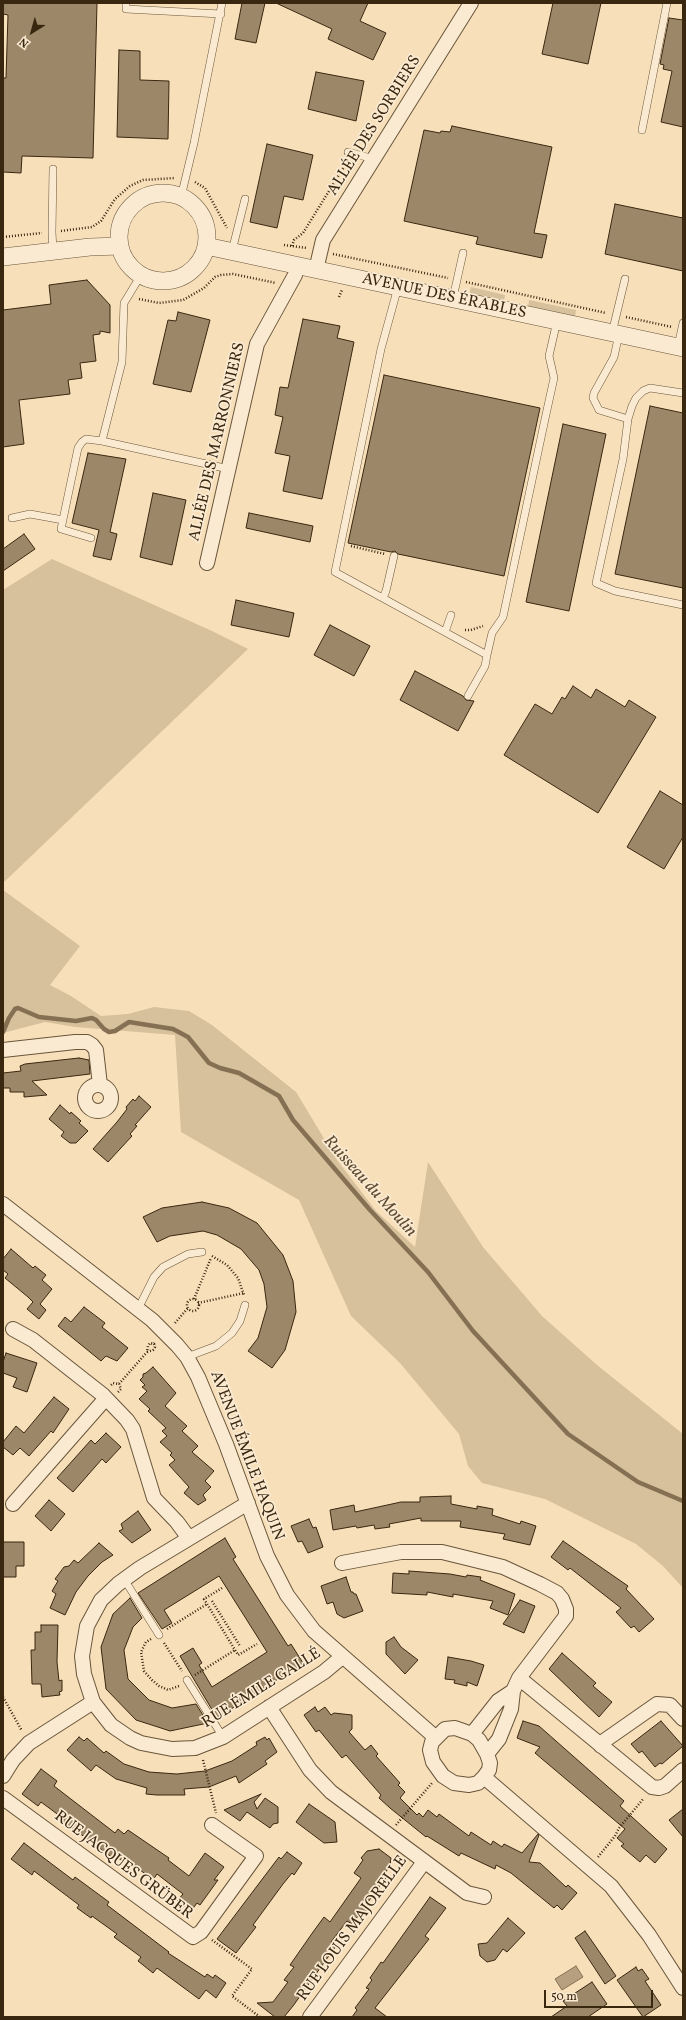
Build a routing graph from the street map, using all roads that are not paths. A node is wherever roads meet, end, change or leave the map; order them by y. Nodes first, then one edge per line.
1 (126, 3) edge
2 (222, 3) edge
3 (471, 3) edge
4 (667, 3) edge
5 (221, 14) junction
6 (642, 130) dead end
7 (350, 152) road end
8 (374, 159) junction
9 (53, 169) dead end
10 (181, 197) junction
11 (245, 199) dead end
12 (234, 244) junction
13 (120, 246) junction
14 (206, 246) junction
15 (53, 251) junction
16 (463, 253) dead end
17 (3, 257) edge
18 (297, 266) junction
19 (316, 270) junction
20 (141, 275) junction
21 (625, 279) dead end
22 (398, 287) junction
23 (452, 299) junction
24 (557, 321) junction
25 (682, 326) edge
26 (615, 334) junction
27 (680, 348) edge
28 (683, 393) edge
29 (628, 419) junction
30 (102, 441) junction
31 (228, 469) junction
32 (12, 518) dead end
33 (63, 520) junction
34 (91, 538) dead end
35 (394, 556) road end
36 (207, 563) dead end
37 (383, 598) junction
38 (683, 605) edge
39 (451, 615) dead end
40 (445, 632) junction
41 (487, 655) junction
42 (468, 696) dead end
43 (3, 1050) edge
44 (100, 1085) dead end
45 (4, 1204) edge
46 (202, 1252) road end
47 (245, 1305) road end
48 (138, 1309) junction
49 (13, 1329) dead end
50 (187, 1357) junction
51 (104, 1397) junction
52 (248, 1503) junction
53 (13, 1504) dead end
54 (188, 1537) junction
55 (342, 1563) dead end
56 (124, 1579) junction
57 (159, 1635) road end
58 (342, 1657) junction
59 (187, 1680) road end
60 (516, 1684) junction
61 (93, 1702) junction
62 (269, 1707) junction
63 (683, 1719) edge
64 (472, 1734) junction
65 (223, 1736) junction
66 (435, 1737) junction
67 (601, 1746) junction
68 (487, 1754) junction
69 (683, 1770) edge
70 (3, 1776) edge
71 (484, 1778) junction
72 (3, 1798) edge
73 (212, 1825) road end
74 (424, 1862) junction
75 (484, 1897) dead end
76 (683, 1988) edge
77 (310, 2017) edge

1 - 5 lane
2 - 5 lane
3 - 8 street, ALLÉE DES SORBIERS
4 - 6 lane
5 - 10 lane
7 - 8 lane
8 - 19 street, ALLÉE DES SORBIERS
9 - 15 lane
10 - 13 street
10 - 14 street
11 - 12 lane
12 - 14 street, AVENUE DES ÉRABLES
12 - 18 street, AVENUE DES ÉRABLES
13 - 15 street
13 - 20 street
14 - 20 street
15 - 17 street
16 - 23 lane
18 - 19 street, AVENUE DES ÉRABLES
18 - 31 street, ALLÉE DES MARRONNIERS
19 - 22 street, AVENUE DES ÉRABLES
20 - 30 lane
21 - 26 lane
22 - 23 street, AVENUE DES ÉRABLES
22 - 37 lane
23 - 24 street, AVENUE DES ÉRABLES
24 - 26 street, AVENUE DES ÉRABLES
24 - 41 lane
25 - 27 lane
26 - 27 street, AVENUE DES ÉRABLES
26 - 29 lane
28 - 29 lane
29 - 38 lane
30 - 31 lane
30 - 33 lane
31 - 36 street, ALLÉE DES MARRONNIERS
32 - 33 lane
33 - 34 lane
35 - 37 lane
37 - 40 lane
39 - 40 lane
40 - 41 lane
41 - 42 lane
43 - 44 street
45 - 48 street, AVENUE ÉMILE HAQUIN
46 - 48 lane
47 - 50 lane
48 - 50 street, AVENUE ÉMILE HAQUIN
49 - 51 street
50 - 52 street, AVENUE ÉMILE HAQUIN
51 - 53 street
51 - 54 street
52 - 54 street, RUE ÉMILE GALLÉ
52 - 58 street, AVENUE ÉMILE HAQUIN
54 - 56 street, RUE ÉMILE GALLÉ
55 - 60 street
56 - 57 lane
56 - 61 street, RUE ÉMILE GALLÉ
58 - 62 street, RUE ÉMILE GALLÉ
58 - 66 street, AVENUE ÉMILE HAQUIN
59 - 65 lane
60 - 64 street
60 - 67 street
60 - 68 street
61 - 65 street, RUE ÉMILE GALLÉ
61 - 70 street
62 - 65 street, RUE ÉMILE GALLÉ
62 - 74 street, RUE LOUIS MAJORELLE
63 - 67 street
64 - 66 street
64 - 68 street
66 - 71 street
67 - 69 street
68 - 71 street
71 - 76 street
72 - 73 street, RUE JACQUES GRÜBER
74 - 75 street, RUE LOUIS MAJORELLE
74 - 77 street, RUE LOUIS MAJORELLE

